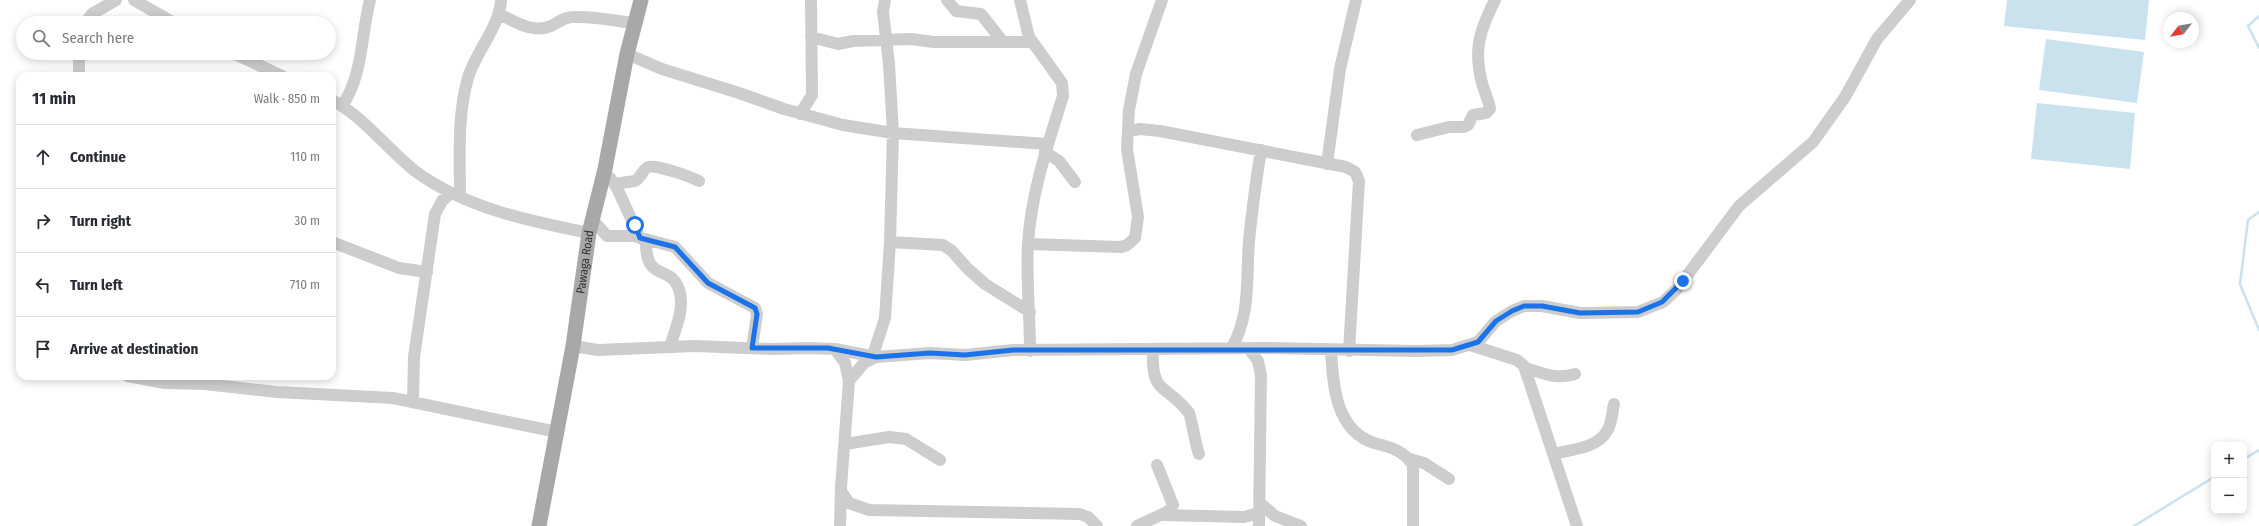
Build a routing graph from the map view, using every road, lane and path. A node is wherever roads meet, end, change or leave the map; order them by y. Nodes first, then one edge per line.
1 (116, 0) edge
2 (134, 0) edge
3 (370, 0) edge
4 (501, 0) edge
5 (641, 0) edge
6 (811, 0) edge
7 (885, 0) edge
8 (947, 0) edge
9 (1020, 0) edge
10 (1162, 0) edge
11 (1356, 0) edge
12 (1496, 0) edge
13 (1910, 0) edge
14 (498, 14) junction
15 (90, 16) edge
16 (162, 16) edge
17 (635, 24) junction
18 (811, 36) junction
19 (887, 41) junction
20 (1003, 42) junction
21 (1032, 42) junction
22 (627, 54) junction
23 (79, 60) edge
24 (245, 60) edge
25 (79, 72) edge
26 (265, 72) edge
27 (337, 103) edge
28 (800, 114) junction
29 (1129, 131) junction
30 (893, 133) junction
31 (1417, 135) dead end
32 (1046, 148) junction
33 (1261, 150) junction
34 (1327, 164) junction
35 (605, 169) junction
36 (700, 181) dead end
37 (1075, 182) dead end
38 (614, 184) junction
39 (456, 195) junction
40 (590, 226) junction
41 (643, 239) junction
42 (890, 242) junction
43 (336, 244) edge
44 (1028, 244) junction
45 (427, 272) junction
46 (1030, 312) junction
47 (1470, 345) junction
48 (573, 346) junction
49 (670, 347) junction
50 (752, 348) junction
51 (1249, 348) junction
52 (835, 349) junction
53 (1231, 349) junction
54 (1030, 350) junction
55 (1153, 350) junction
56 (1331, 351) junction
57 (1349, 351) junction
58 (874, 356) junction
59 (1525, 368) junction
60 (1575, 374) dead end
61 (149, 380) edge
62 (222, 381) edge
63 (849, 381) junction
64 (413, 401) junction
65 (1614, 404) dead end
66 (557, 432) junction
67 (844, 444) junction
68 (1198, 454) dead end
69 (1553, 454) junction
70 (1410, 459) junction
71 (940, 460) dead end
72 (1157, 465) dead end
73 (1449, 479) dead end
74 (841, 491) junction
75 (1260, 508) junction
76 (1163, 515) junction
77 (539, 526) edge
78 (840, 526) edge
79 (1097, 526) edge
80 (1137, 526) edge
81 (1259, 526) edge
82 (1301, 526) edge
83 (1413, 526) edge
84 (1576, 526) edge

1 - 15 street
2 - 16 street
3 - 27 street
4 - 14 street
5 - 17 main road, Pawaga Road
6 - 18 street
7 - 19 street
8 - 20 street
9 - 21 street
10 - 29 street
11 - 34 street
12 - 31 street
13 - 47 street
14 - 17 street
14 - 39 street
17 - 22 main road, Pawaga Road
18 - 19 street
18 - 28 street
19 - 20 street
19 - 30 street
20 - 21 street
21 - 32 street
22 - 28 street
22 - 35 main road, Pawaga Road
23 - 25 street
24 - 26 street
27 - 39 street
28 - 30 street
29 - 33 street
29 - 44 street
30 - 32 street
30 - 42 street
32 - 37 street
32 - 44 street
33 - 34 street
33 - 53 street
34 - 57 street
35 - 38 street
35 - 40 main road, Pawaga Road
36 - 38 street
38 - 41 street
39 - 40 street
39 - 45 street
40 - 41 street
40 - 48 main road, Pawaga Road
41 - 49 street
41 - 50 street
42 - 46 street
42 - 58 street
43 - 45 street
44 - 46 street
45 - 64 street
46 - 54 street
47 - 57 street
47 - 59 street
48 - 49 street
48 - 66 main road, Pawaga Road
49 - 50 street
50 - 52 street
51 - 53 street
51 - 56 street
51 - 75 street
52 - 58 street
52 - 63 street
53 - 55 street
54 - 55 street
54 - 58 street
55 - 68 street
56 - 57 street
56 - 70 street
58 - 63 street
59 - 60 street
59 - 69 street
61 - 62 street
62 - 64 street
63 - 67 street
64 - 66 street
65 - 69 street
66 - 77 main road, Pawaga Road
67 - 71 street
67 - 74 street
69 - 84 street
70 - 73 street
70 - 83 street
72 - 76 street
74 - 78 street
74 - 79 street
75 - 76 street
75 - 81 street
75 - 82 street
76 - 80 street

